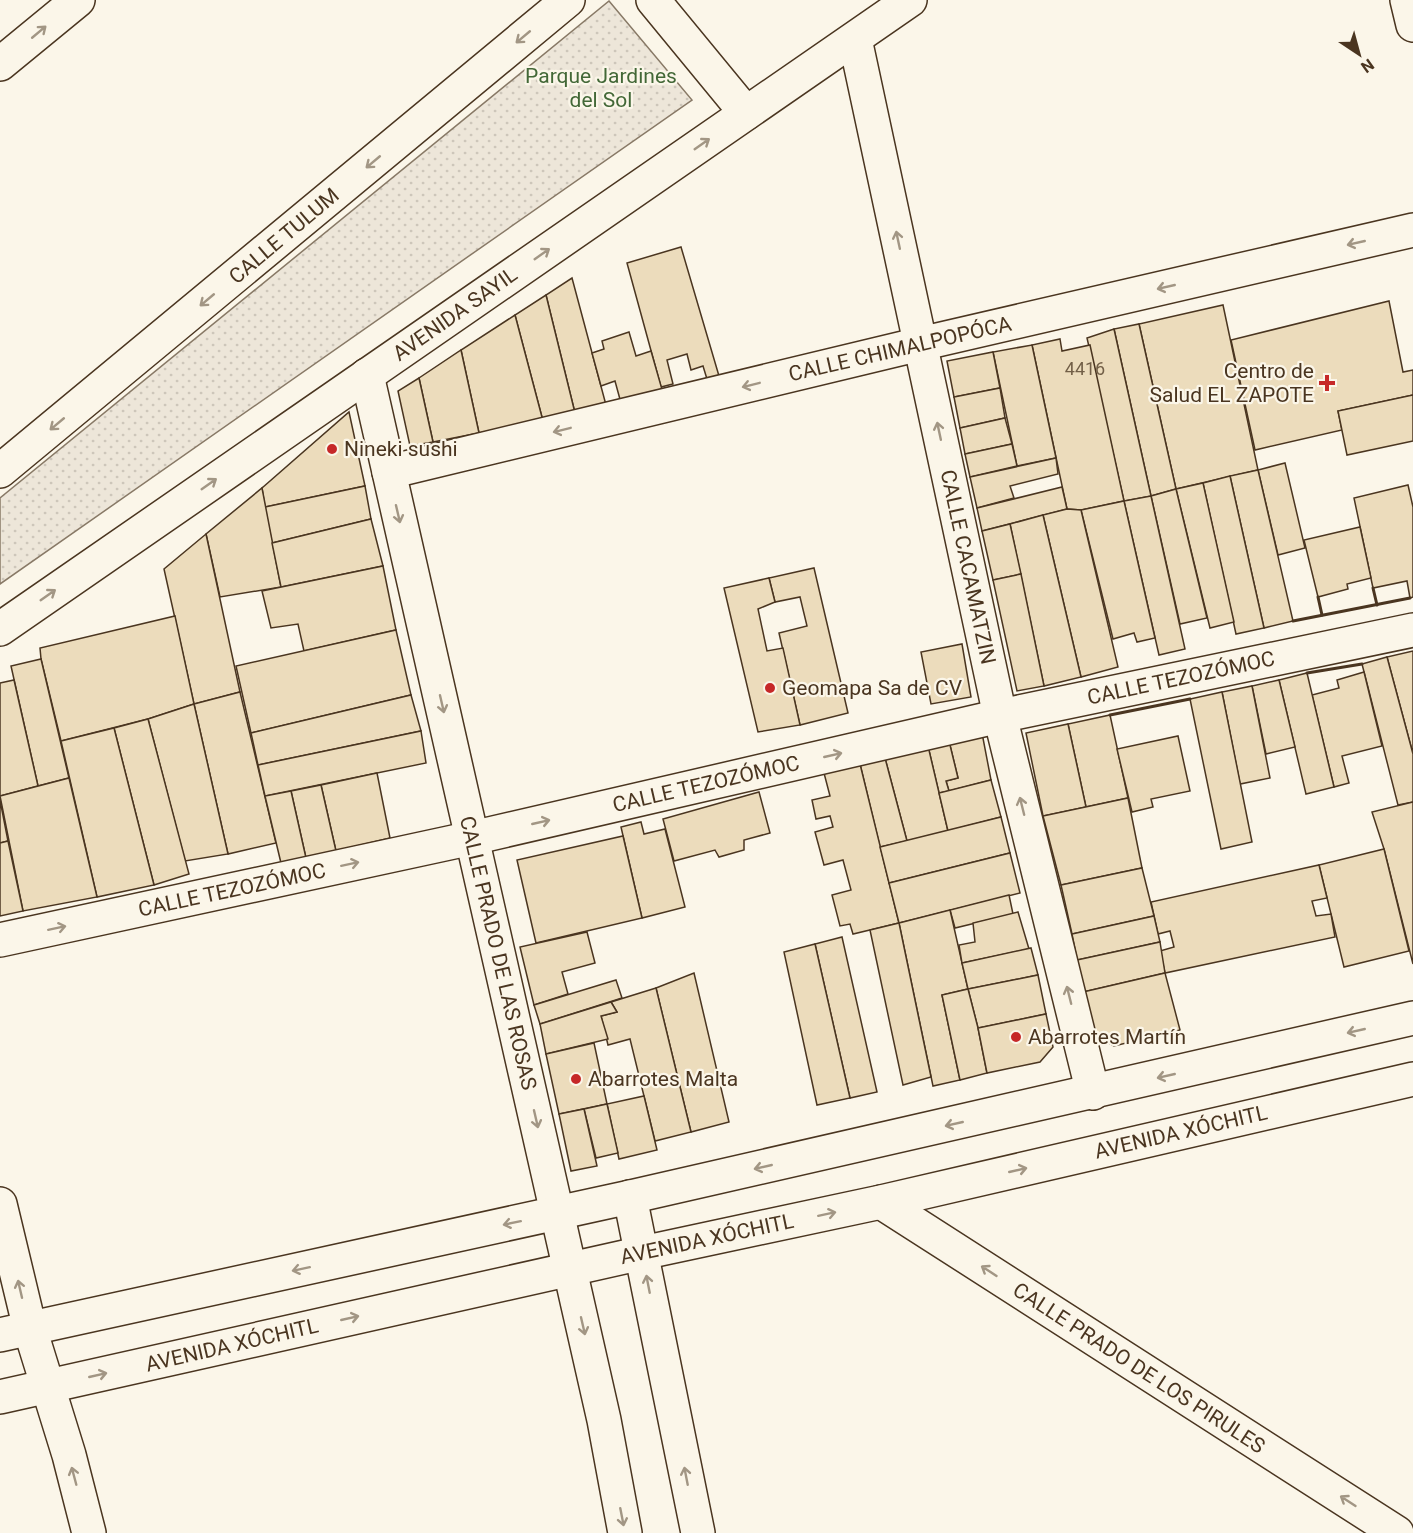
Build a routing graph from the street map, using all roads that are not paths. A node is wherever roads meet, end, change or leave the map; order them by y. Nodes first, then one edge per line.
1 (78, 0) edge
2 (568, 0) edge
3 (653, 0) edge
4 (910, 0) edge
5 (1407, 0) edge
6 (1413, 25) edge
7 (855, 39) junction
8 (0, 64) edge
9 (746, 113) junction
10 (1413, 230) edge
11 (920, 344) junction
12 (368, 375) junction
13 (0, 471) edge
14 (389, 472) junction
15 (0, 628) edge
16 (1413, 630) edge
17 (1000, 716) junction
18 (472, 838) junction
19 (0, 940) edge
20 (1413, 1018) edge
21 (1413, 1079) edge
22 (1093, 1093) junction
23 (630, 1197) junction
24 (881, 1202) junction
25 (0, 1204) edge
26 (557, 1213) junction
27 (642, 1253) junction
28 (570, 1269) junction
29 (15, 1332) edge
30 (48, 1386) junction
31 (0, 1397) edge
32 (89, 1533) edge
33 (625, 1533) edge
34 (698, 1533) edge
35 (1397, 1533) edge

8 -> 1 street
2 -> 13 street, CALLE TULUM
3 - 9 street
4 - 7 street, AVENIDA SAYIL
5 - 6 street
7 - 9 street, AVENIDA SAYIL
11 -> 7 street, CALLE CACAMATZIN
12 -> 9 street, AVENIDA SAYIL
10 -> 11 street, CALLE CHIMALPOPÓCA
11 -> 14 street, CALLE CHIMALPOPÓCA
17 -> 11 street, CALLE CACAMATZIN
12 - 14 street, CALLE PRADO DE LAS ROSAS
15 -> 12 street, AVENIDA SAYIL
14 -> 18 street, CALLE PRADO DE LAS ROSAS
16 - 17 street, CALLE TEZOZÓMOC
18 -> 17 street, CALLE TEZOZÓMOC
22 -> 17 street, CALLE CACAMATZIN
19 -> 18 street, CALLE TEZOZÓMOC
18 -> 26 street, CALLE PRADO DE LAS ROSAS
20 -> 22 street
24 -> 21 street, AVENIDA XÓCHITL
22 -> 23 street
23 - 26 street
23 - 27 street
27 -> 24 street, AVENIDA XÓCHITL
35 -> 24 street, CALLE PRADO DE LOS PIRULES
29 -> 25 street
26 - 28 street, CALLE PRADO DE LAS ROSAS
26 -> 29 street
27 - 28 street, AVENIDA XÓCHITL
34 -> 27 street
30 -> 28 street, AVENIDA XÓCHITL
28 -> 33 street, CALLE PRADO DE LAS ROSAS
29 - 30 street
30 - 31 street, AVENIDA XÓCHITL
32 -> 30 street

